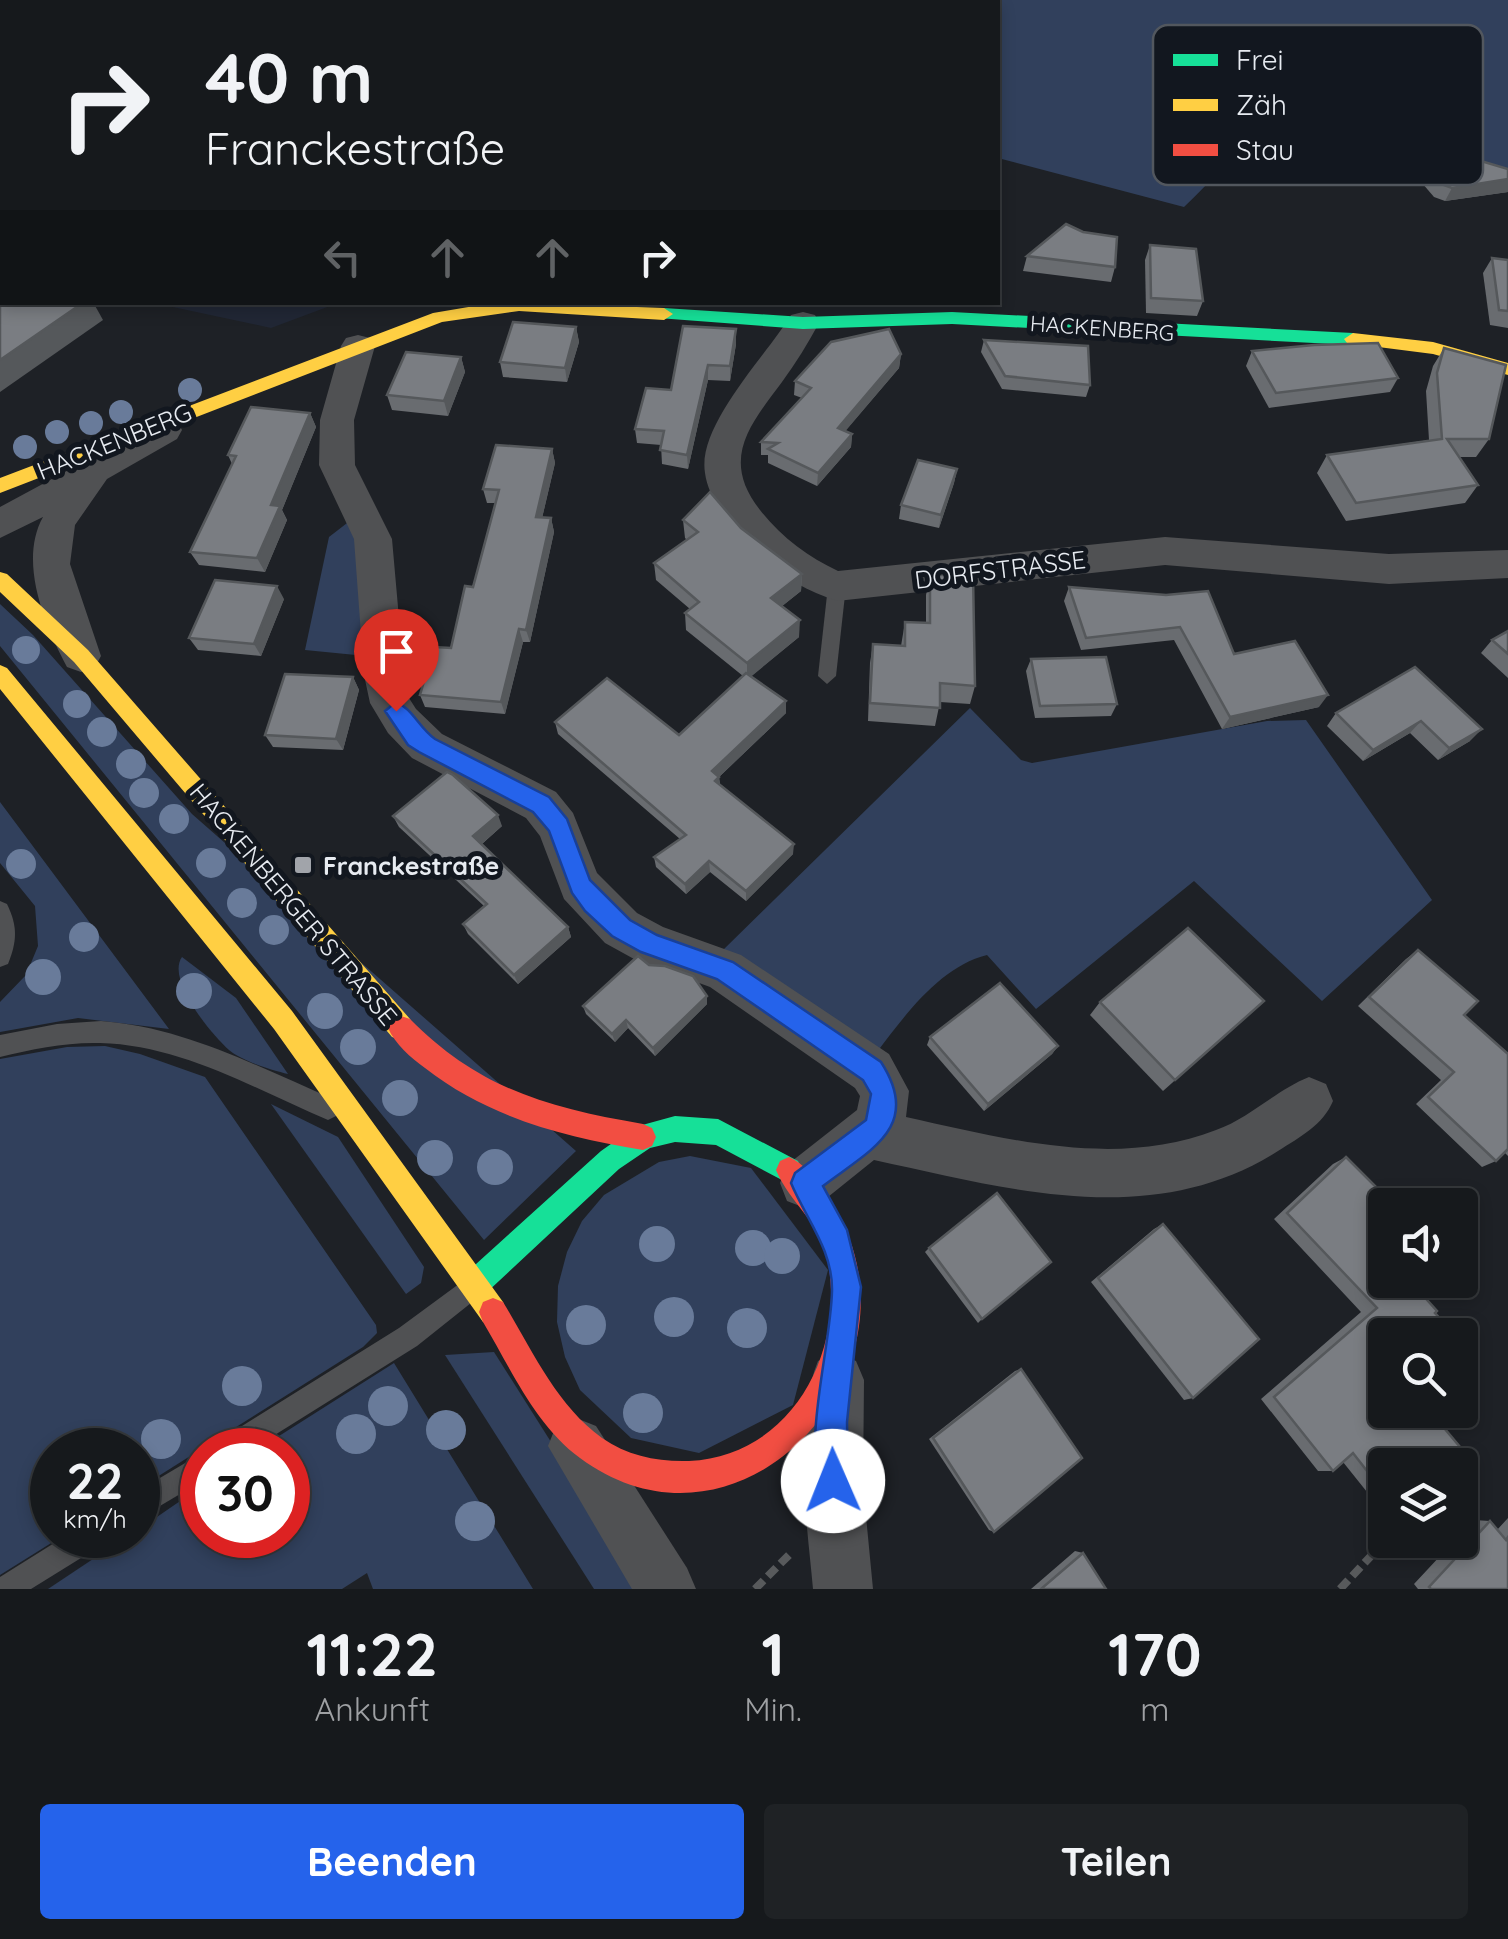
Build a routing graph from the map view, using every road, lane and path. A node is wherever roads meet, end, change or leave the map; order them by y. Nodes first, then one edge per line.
1 (803, 323) junction
2 (358, 346) junction
3 (1508, 368) edge
4 (228, 396) junction
5 (118, 456) junction
6 (0, 486) edge
7 (0, 524) edge
8 (1508, 564) edge
9 (0, 580) edge
10 (837, 586) junction
11 (81, 656) junction
12 (0, 674) edge
13 (827, 676) dead end
14 (0, 911) edge
15 (0, 957) edge
16 (0, 1046) edge
17 (1309, 1101) dead end
18 (360, 1121) junction
19 (869, 1134) junction
20 (643, 1137) junction
21 (805, 1183) junction
22 (474, 1284) junction
23 (841, 1347) junction
24 (548, 1398) junction
25 (262, 1428) edge
26 (796, 1548) dead end
27 (55, 1558) edge
28 (1369, 1558) edge
29 (6, 1589) edge
30 (666, 1589) edge
31 (755, 1589) edge
32 (843, 1589) edge
33 (1340, 1589) edge

1 - 2 street, HACKENBERG
1 - 3 street, HACKENBERG
1 - 10 street
2 - 4 street, HACKENBERG
2 - 19 street
4 - 5 street, HACKENBERG
4 - 6 street, HACKENBERG
5 - 7 street, HACKENBERG
5 - 11 street, HACKENBERG
8 - 10 street, DORFSTRASSE
9 - 11 street, HACKENBERGER STRASSE
10 - 13 lane
11 - 20 street, HACKENBERGER STRASSE
12 - 18 street, HACKENBERGER STRASSE
14 - 15 lane
16 - 18 lane
17 - 19 street
18 - 22 street, HACKENBERGER STRASSE
19 - 21 street
20 - 21 street, HACKENBERGER STRASSE
20 - 22 street
21 - 23 street, HACKENBERGER STRASSE
22 - 24 street, HACKENBERGER STRASSE
22 - 25 lane
23 - 24 street, HACKENBERGER STRASSE
23 - 32 street, HACKENBERGER STRASSE
24 - 30 street, HACKENBERGER STRASSE
26 - 31 path
27 - 29 lane
28 - 33 path

